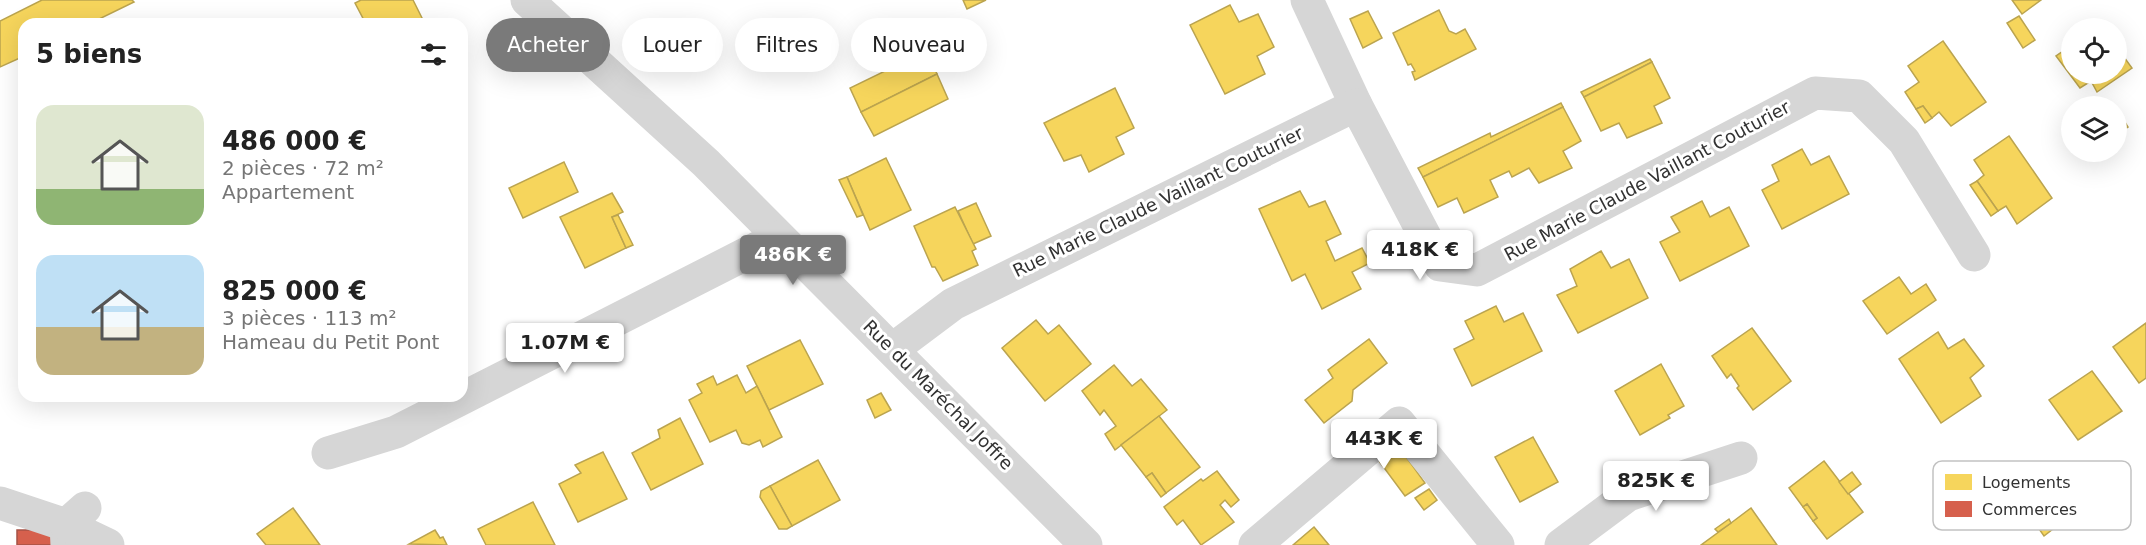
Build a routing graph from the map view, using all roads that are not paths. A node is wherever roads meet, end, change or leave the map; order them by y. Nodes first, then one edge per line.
1 (527, 0) edge
2 (1307, 0) edge
3 (1356, 105) junction
4 (779, 237) junction
5 (1974, 255) dead end
6 (893, 350) junction
7 (468, 395) edge
8 (455, 402) edge
9 (327, 453) dead end
10 (1741, 458) dead end
11 (0, 503) edge
12 (72, 526) edge
13 (108, 545) edge
14 (1086, 545) edge
15 (1256, 545) edge
16 (1498, 545) edge
17 (1561, 545) edge

1 - 4 street, Rue du Maréchal Joffre
2 - 3 street
3 - 5 street, Rue Marie Claude Vaillant Couturier
3 - 6 street, Rue Marie Claude Vaillant Couturier
4 - 6 street, Rue du Maréchal Joffre
4 - 7 street
6 - 14 street, Rue du Maréchal Joffre
8 - 9 street
10 - 17 street
11 - 12 street
12 - 13 street
15 - 16 street

